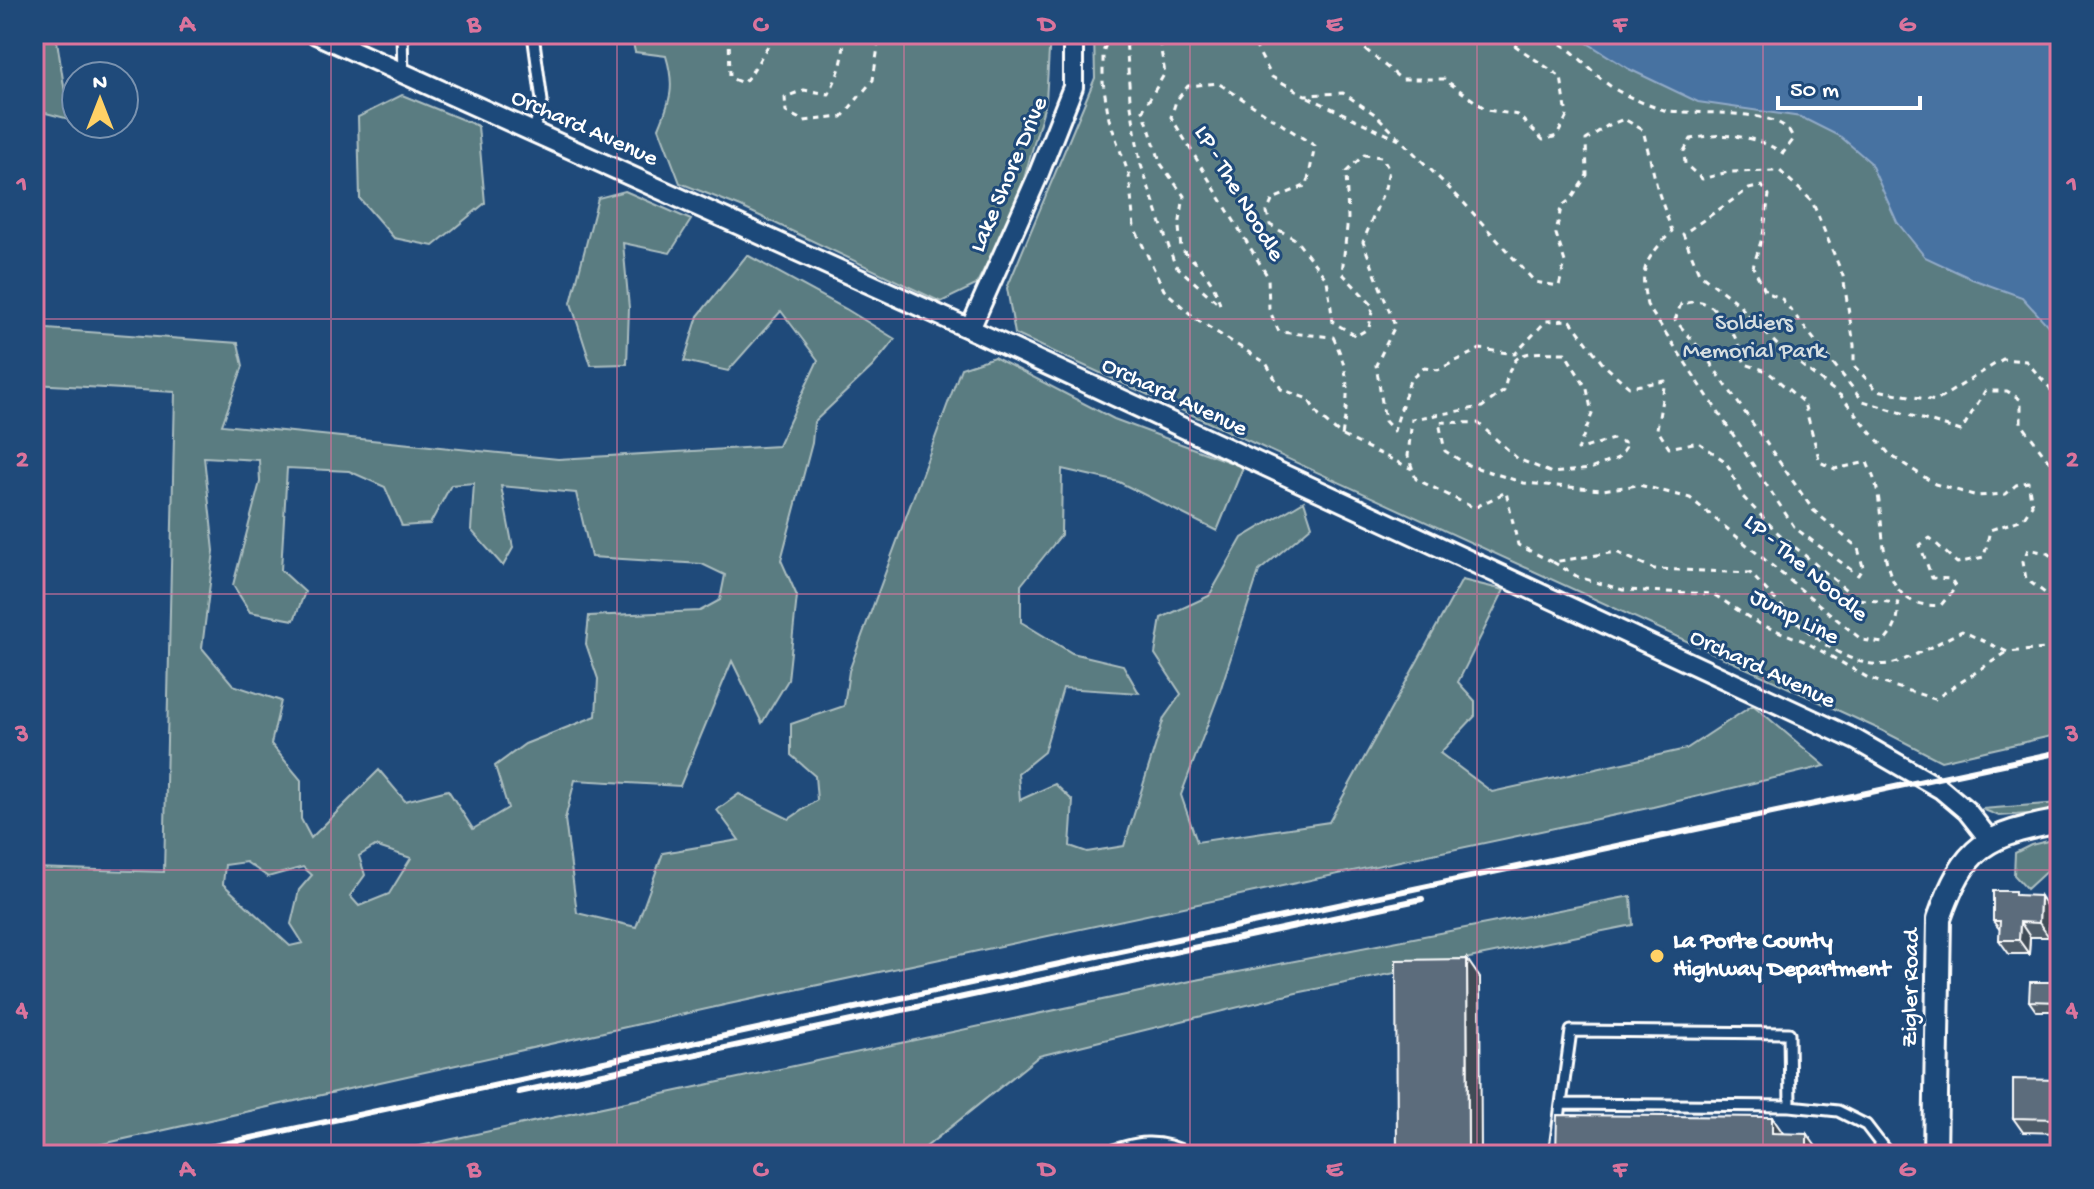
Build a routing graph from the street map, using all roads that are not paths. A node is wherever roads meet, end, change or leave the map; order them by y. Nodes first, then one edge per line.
1 (316, 34) edge
2 (402, 34) edge
3 (533, 34) edge
4 (1073, 34) edge
5 (403, 74) junction
6 (533, 133) junction
7 (970, 329) junction
8 (2060, 821) edge
9 (1989, 839) junction
10 (1561, 1104) junction
11 (1790, 1106) junction
12 (1100, 1155) edge
13 (1192, 1155) edge
14 (1554, 1155) edge
15 (1889, 1155) edge
16 (1935, 1155) edge

1 - 5 street, Orchard Avenue
2 - 5 lane
3 - 6 lane
4 - 7 street, Lake Shore Drive
5 - 6 street, Orchard Avenue
6 - 7 street, Orchard Avenue
7 - 9 street, Orchard Avenue
8 - 9 street
9 - 16 street, Zigler Road
10 - 11 lane
10 - 11 lane
10 - 14 lane
11 - 15 lane
12 - 13 lane

